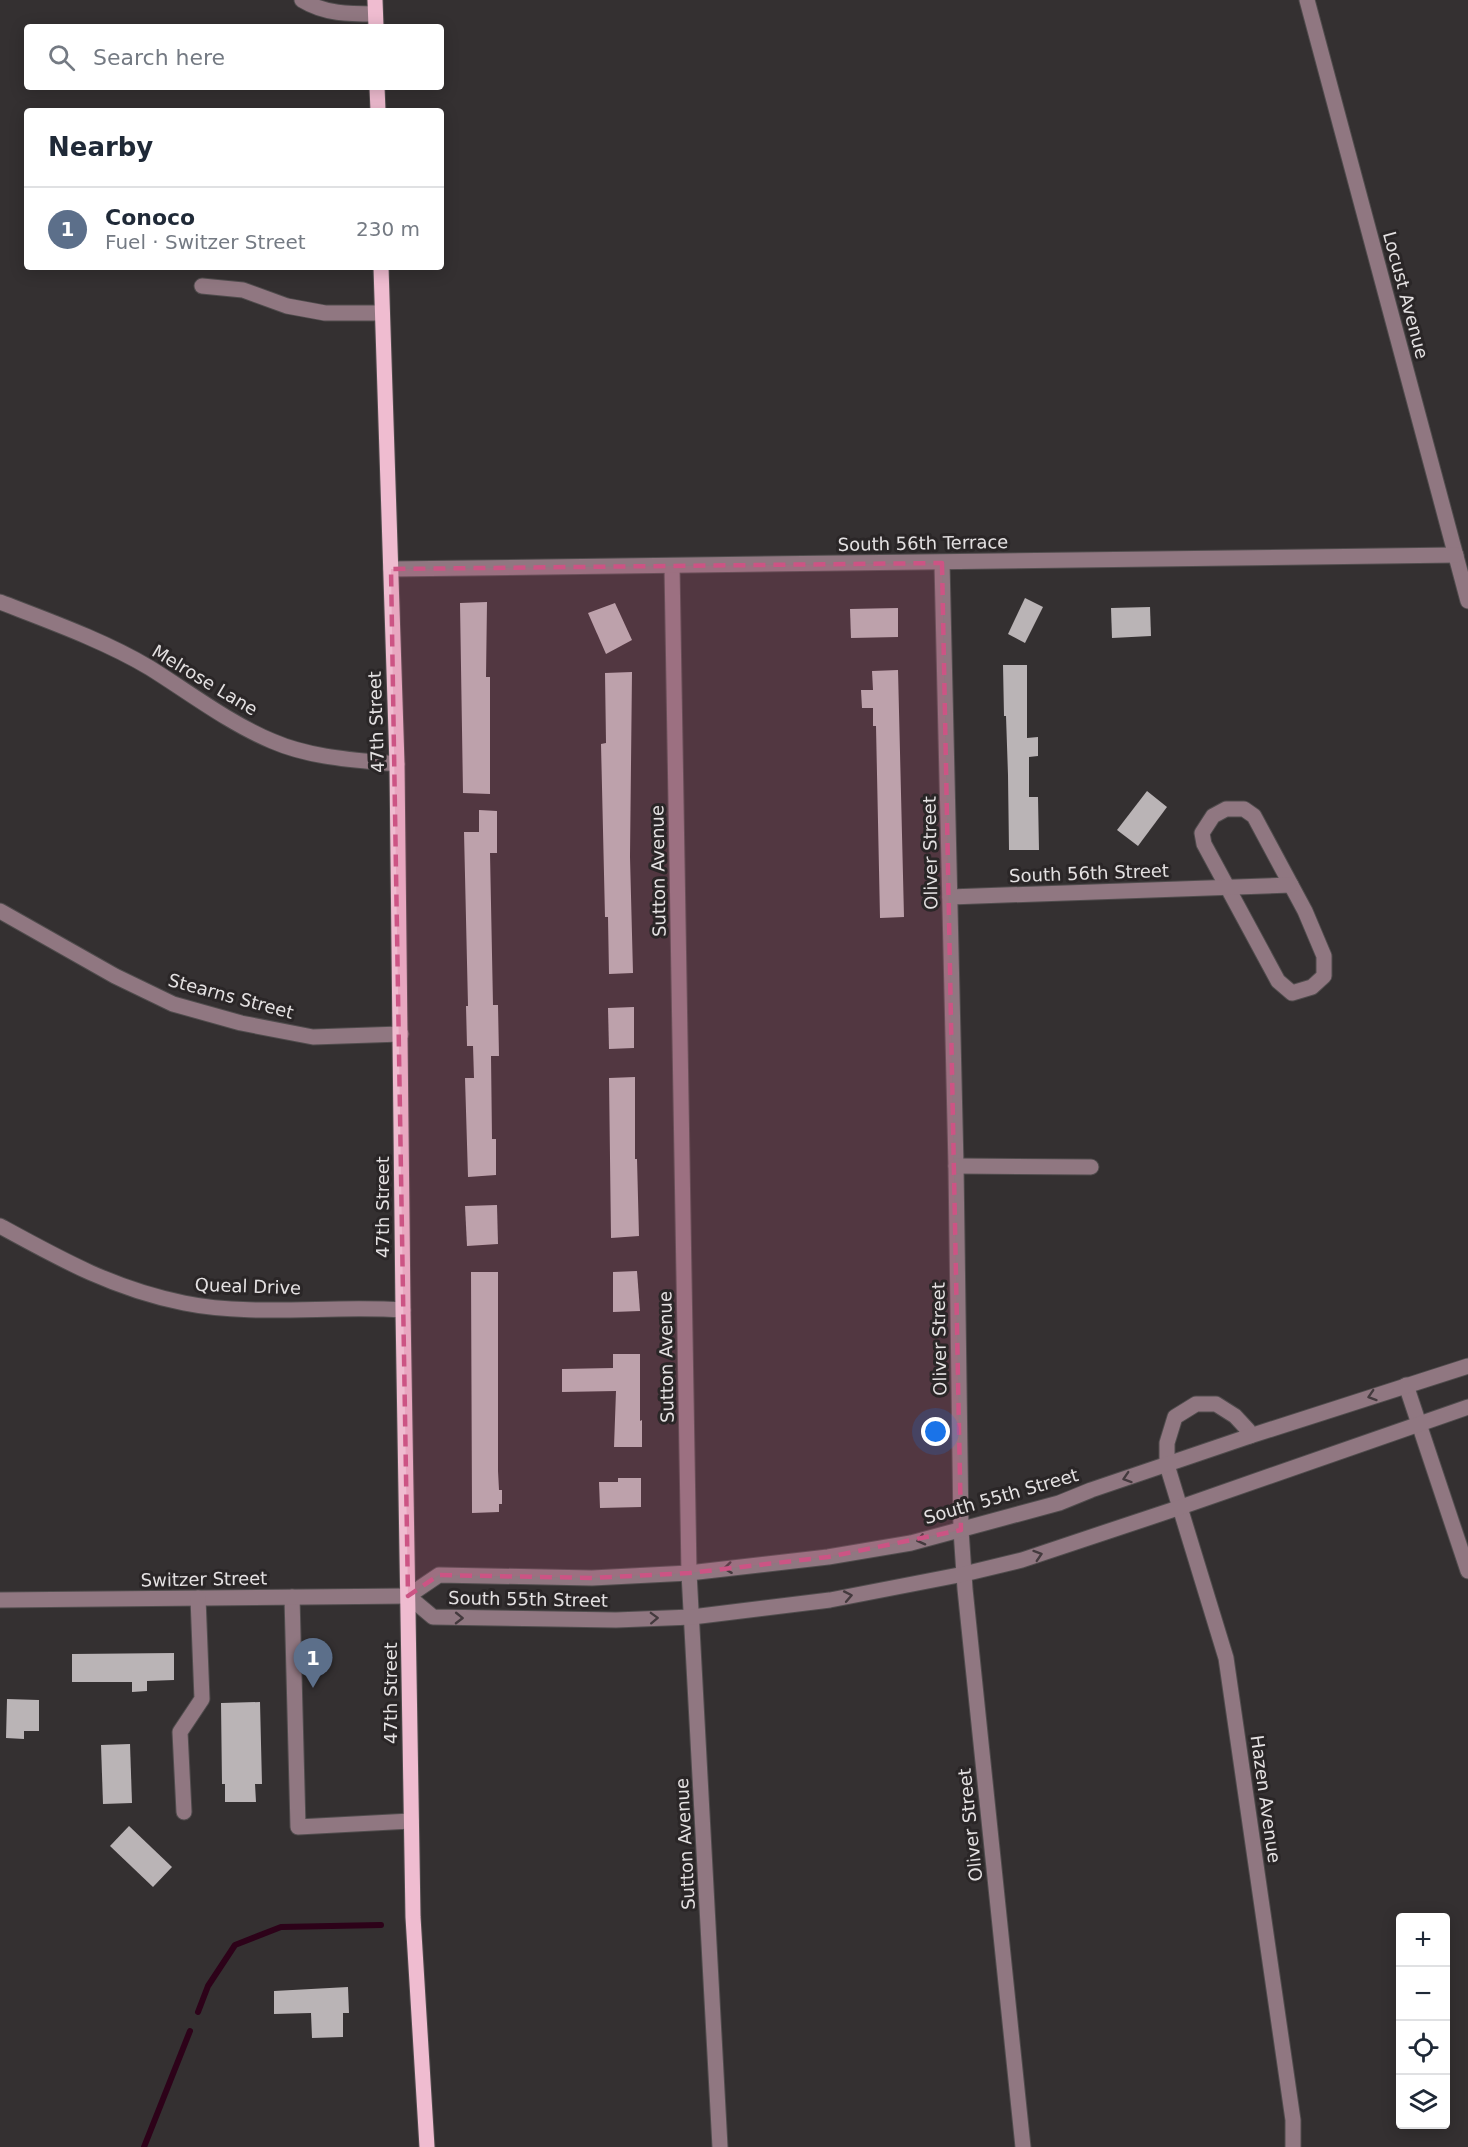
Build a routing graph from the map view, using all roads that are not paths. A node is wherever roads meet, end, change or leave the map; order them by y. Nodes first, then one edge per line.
1 (302, 0) edge
2 (1307, 0) edge
3 (375, 14) edge
4 (377, 90) edge
5 (378, 108) edge
6 (381, 270) edge
7 (202, 286) dead end
8 (382, 313) junction
9 (1456, 555) junction
10 (942, 562) junction
11 (672, 566) junction
12 (391, 569) junction
13 (1468, 601) edge
14 (0, 602) edge
15 (397, 764) junction
16 (1291, 885) junction
17 (1228, 888) junction
18 (950, 897) junction
19 (0, 911) edge
20 (401, 1034) junction
21 (956, 1166) junction
22 (1091, 1167) dead end
23 (0, 1226) edge
24 (403, 1310) junction
25 (1468, 1366) edge
26 (1406, 1385) junction
27 (1468, 1407) edge
28 (1420, 1425) junction
29 (1250, 1436) junction
30 (1167, 1465) junction
31 (1181, 1507) junction
32 (961, 1530) junction
33 (1468, 1571) edge
34 (689, 1573) junction
35 (964, 1574) junction
36 (408, 1596) junction
37 (292, 1597) junction
38 (198, 1598) junction
39 (0, 1600) edge
40 (692, 1617) junction
41 (184, 1812) dead end
42 (411, 1821) junction
43 (427, 2147) edge
44 (720, 2147) edge
45 (1023, 2147) edge
46 (1293, 2147) edge

1 - 3 street
2 - 9 street, Locust Avenue
4 - 5 main road
6 - 8 main road, 47th Street
7 - 8 street
8 - 12 main road, 47th Street
9 - 10 street, South 56th Terrace
9 - 13 street, Locust Avenue
10 - 11 street, South 56th Terrace
10 - 18 street, Oliver Street
11 - 12 street, South 56th Terrace
11 - 34 street, Sutton Avenue
12 - 15 main road, 47th Street
14 - 15 street, Melrose Lane
15 - 20 main road, 47th Street
16 - 17 street, South 56th Street
16 - 17 street
16 - 17 street
17 - 18 street, South 56th Street
18 - 21 street, Oliver Street
19 - 20 street, Stearns Street
20 - 24 main road, 47th Street
21 - 22 street
21 - 32 street, Oliver Street
23 - 24 street, Queal Drive
24 - 36 main road, 47th Street
25 - 26 street, South 55th Street
26 - 28 street
26 -> 29 street, South 55th Street
27 - 28 street, South 55th Street
28 - 31 street, South 55th Street
28 - 33 street
29 - 30 street, South 55th Street
29 - 30 street
30 - 31 street, Hazen Avenue
30 -> 32 street, South 55th Street
35 -> 31 street, South 55th Street
31 - 46 street, Hazen Avenue
32 -> 34 street, South 55th Street
32 - 35 street, Oliver Street
34 - 36 street, South 55th Street
34 - 40 street, Sutton Avenue
40 -> 35 street, South 55th Street
35 - 45 street, Oliver Street
36 - 37 street, Switzer Street
36 -> 40 street, South 55th Street
36 - 42 main road, 47th Street
37 - 38 street, Switzer Street
37 - 42 street
38 - 39 street, Switzer Street
38 - 41 street
40 - 44 street, Sutton Avenue
42 - 43 main road, 47th Street

